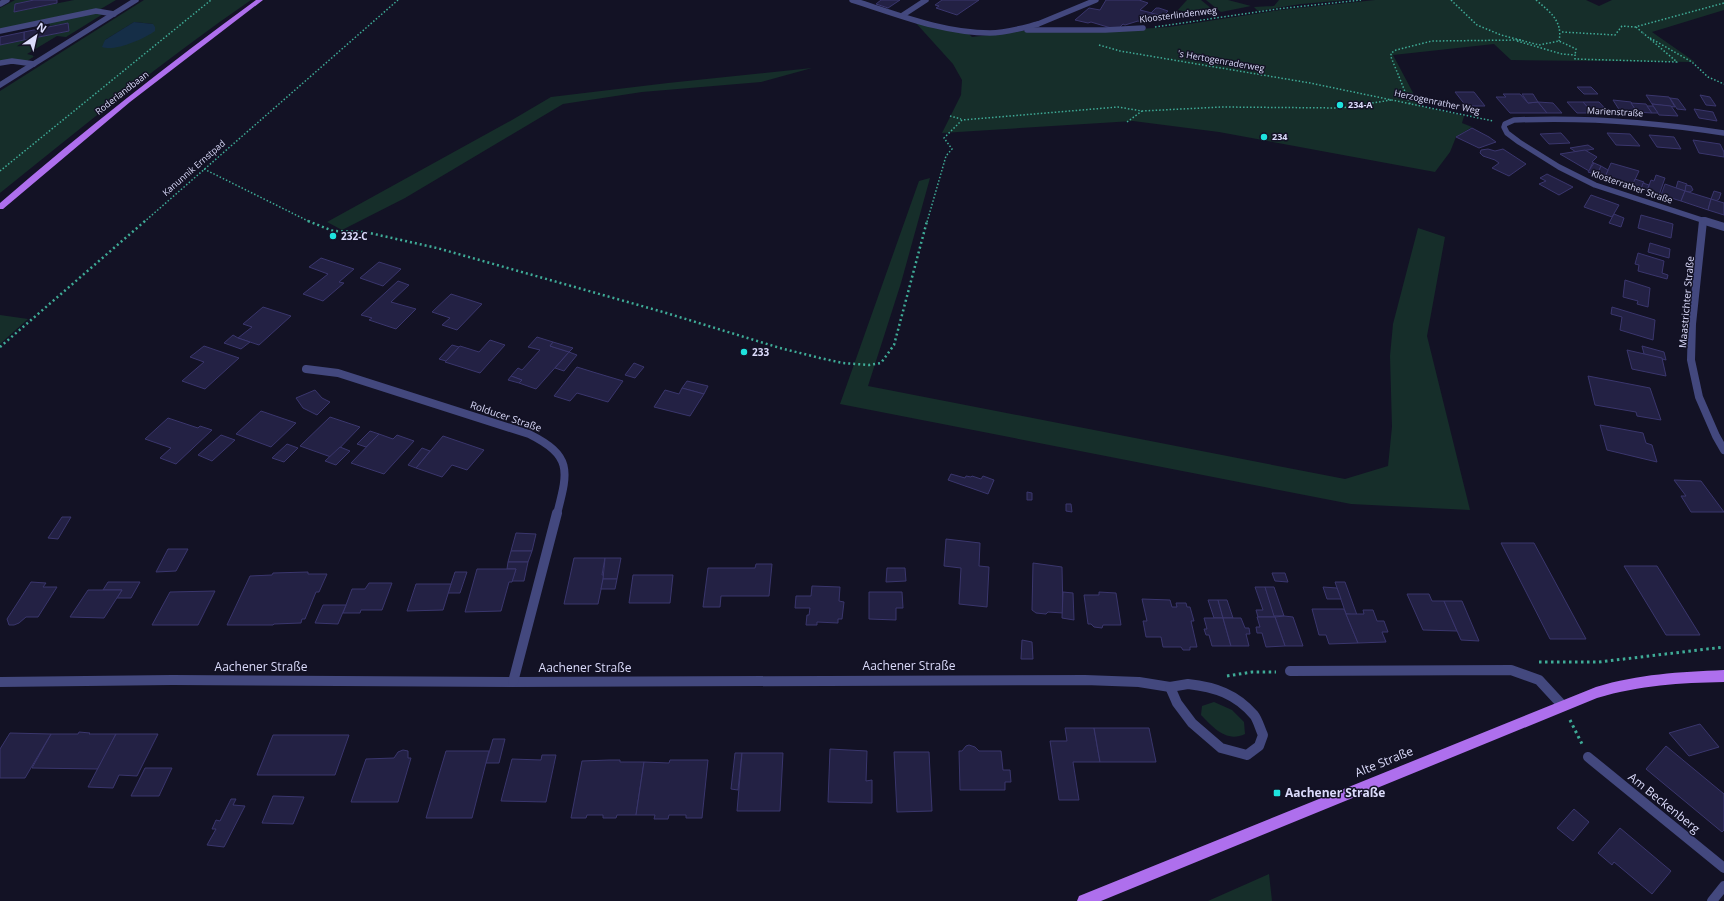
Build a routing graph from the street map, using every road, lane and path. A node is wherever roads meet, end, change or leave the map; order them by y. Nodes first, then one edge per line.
1 (7, 0) edge
2 (136, 0) edge
3 (211, 0) edge
4 (260, 0) edge
5 (398, 0) edge
6 (852, 0) edge
7 (926, 0) edge
8 (1096, 0) edge
9 (1361, 0) edge
10 (1451, 0) edge
11 (1536, 0) edge
12 (1724, 3) edge
13 (0, 4) edge
14 (114, 14) junction
15 (903, 15) junction
16 (1635, 27) junction
17 (1143, 28) joint
18 (1020, 30) junction
19 (0, 31) edge
20 (1562, 32) junction
21 (1643, 34) junction
22 (1521, 40) junction
23 (1516, 41) junction
24 (1559, 41) junction
25 (1097, 44) dead end
26 (1575, 55) junction
27 (0, 63) edge
28 (34, 64) junction
29 (1724, 84) edge
30 (0, 85) edge
31 (1366, 95) joint
32 (1391, 100) junction
33 (1410, 104) junction
34 (1142, 111) junction
35 (950, 116) dead end
36 (962, 120) junction
37 (1127, 122) dead end
38 (1505, 124) junction
39 (1724, 133) edge
40 (204, 169) junction
41 (0, 171) edge
42 (0, 207) edge
43 (1703, 220) junction
44 (1724, 227) edge
45 (0, 347) edge
46 (306, 369) dead end
47 (1724, 450) edge
48 (1724, 647) edge
49 (1535, 661) dead end
50 (1290, 671) joint
51 (1724, 676) edge
52 (0, 682) edge
53 (513, 682) junction
54 (1170, 687) junction
55 (1211, 687) junction
56 (1563, 706) junction
57 (1588, 757) joint
58 (1724, 868) edge
59 (1724, 886) edge
60 (1084, 901) edge
61 (1712, 901) edge

1 - 13 street
2 - 14 street
3 - 41 path
4 - 42 main road, Roderlandbaan
5 - 40 path, Kanunnik Ernstpad
6 - 15 street
7 - 15 street
8 - 18 street
9 - 17 path, Kloosterlindenweg
10 - 22 path
11 - 20 path
12 - 16 path
14 - 19 street
14 - 28 street
15 - 18 street
16 - 20 path
16 - 21 path
17 - 18 street, Kloosterlindenweg
20 - 24 path
21 - 26 path
21 - 29 path
22 - 23 path
22 - 24 path
23 - 26 path
23 - 33 path
24 - 26 path
25 - 31 path, 's Hertogenraderweg
27 - 28 street
28 - 30 street
31 - 32 path, Herzogenrather Weg
32 - 33 path, Herzogenrather Weg
32 - 34 path
33 - 38 path, Herzogenrather Weg
34 - 36 path
34 - 37 path
35 - 36 path
36 - 40 path
38 - 39 street, Marienstraße
38 - 43 street, Klosterrather Straße
40 - 45 path, Kanunnik Ernstpad
43 - 44 street, Klosterrather Straße
43 - 47 street, Maastrichter Straße
46 - 53 street, Rolducer Straße
48 - 49 path
50 - 55 path
50 - 56 street
51 - 56 main road
52 - 53 street, Aachener Straße
53 - 54 street, Aachener Straße
54 - 55 street, Aachener Straße
54 - 55 street, Aachener Straße
56 - 57 path
56 - 60 main road, Alte Straße
57 - 58 street, Am Beckenberg
59 - 61 street

